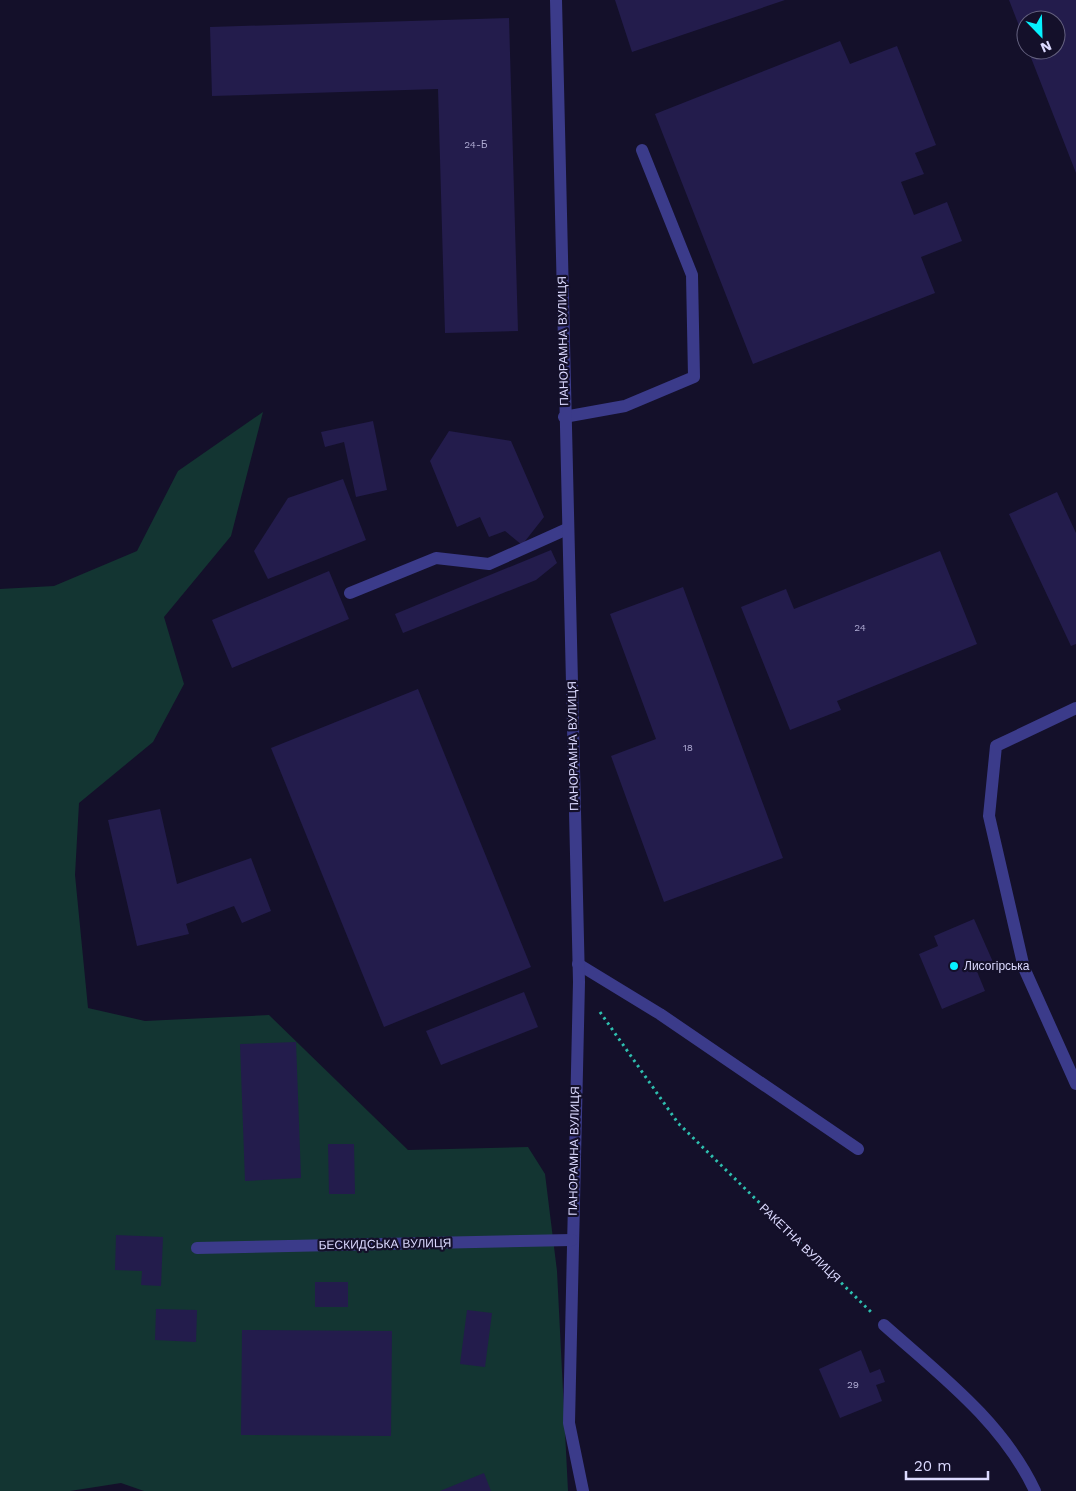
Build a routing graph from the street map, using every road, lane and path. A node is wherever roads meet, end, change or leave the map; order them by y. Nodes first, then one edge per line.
1 (556, 0) edge
2 (642, 150) dead end
3 (564, 416) junction
4 (567, 529) junction
5 (350, 594) dead end
6 (1076, 708) edge
7 (578, 964) junction
8 (579, 982) junction
9 (1076, 1084) edge
10 (858, 1148) dead end
11 (572, 1240) junction
12 (197, 1248) dead end
13 (884, 1325) joint
14 (582, 1491) edge
15 (1035, 1491) edge

1 - 3 street, ПАНОРАМНА ВУЛИЦЯ
2 - 3 street
3 - 4 street, ПАНОРАМНА ВУЛИЦЯ
4 - 5 street
4 - 7 street, ПАНОРАМНА ВУЛИЦЯ
6 - 9 street
7 - 8 street, ПАНОРАМНА ВУЛИЦЯ
7 - 10 street
8 - 11 street, ПАНОРАМНА ВУЛИЦЯ
8 - 13 path, РАКЕТНА ВУЛИЦЯ
11 - 12 street, БЕСКИДСЬКА ВУЛИЦЯ
11 - 14 street, ПАНОРАМНА ВУЛИЦЯ
13 - 15 street

